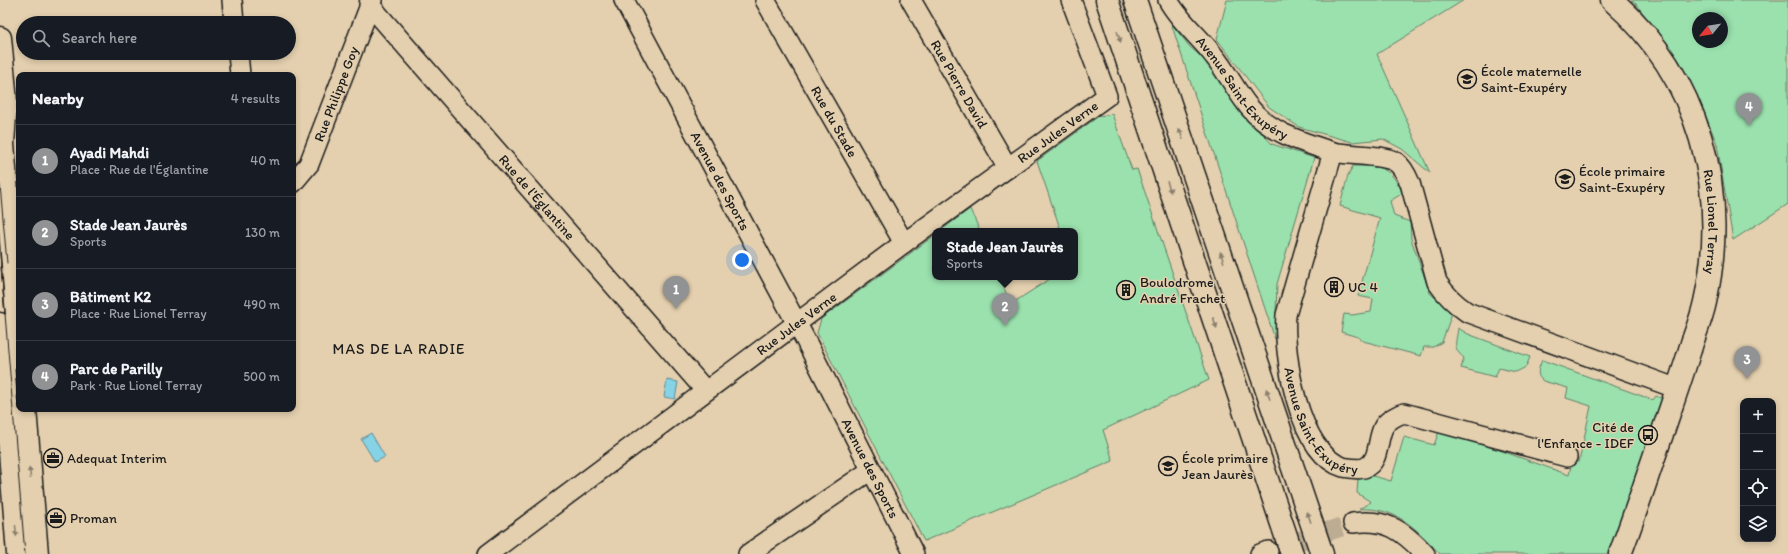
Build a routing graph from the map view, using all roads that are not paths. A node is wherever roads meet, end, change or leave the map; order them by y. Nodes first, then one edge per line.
1 (232, 0) edge
2 (624, 0) edge
3 (765, 0) edge
4 (911, 0) edge
5 (1071, 0) edge
6 (1106, 0) edge
7 (1135, 0) edge
8 (1168, 0) edge
9 (1612, 0) edge
10 (371, 2) edge
11 (233, 16) edge
12 (0, 38) edge
13 (239, 60) edge
14 (240, 72) edge
15 (1333, 152) junction
16 (1008, 168) junction
17 (296, 179) edge
18 (904, 243) junction
19 (16, 302) edge
20 (0, 324) edge
21 (796, 324) junction
22 (8, 363) edge
23 (1678, 389) junction
24 (705, 390) junction
25 (25, 412) edge
26 (1567, 457) dead end
27 (871, 470) junction
28 (16, 504) edge
29 (1353, 523) tunnel mouth
30 (18, 554) edge
31 (37, 554) edge
32 (488, 554) edge
33 (748, 554) edge
34 (914, 554) edge
35 (1292, 554) edge
36 (1322, 554) edge
37 (1425, 554) edge
38 (1620, 554) edge

1 - 11 street
2 - 21 street, Avenue des Sports
3 - 18 street, Rue du Stade
4 - 16 street, Rue Pierre David
5 - 16 street, Rue Jules Verne
6 -> 35 main road
36 -> 7 main road
8 - 15 street, Avenue Saint-Exupéry
9 - 23 main road, Rue Lionel Terray
10 - 17 street, Rue Philippe Goy
10 - 24 street, Rue de l'Églantine
12 - 19 main road
13 - 14 street
15 - 23 street, Avenue Saint-Exupéry
15 - 26 street, Avenue Saint-Exupéry
16 - 18 street, Rue Jules Verne
18 - 21 street, Rue Jules Verne
20 - 22 main road
21 - 24 street, Rue Jules Verne
21 - 27 street, Avenue des Sports
22 - 28 main road
23 - 38 main road, Rue Lionel Terray
24 - 32 street, Rue Jules Verne
28 -> 25 main road
27 - 33 street
27 - 34 street, Avenue des Sports
28 -> 30 main road
28 - 31 main road
29 - 37 street

